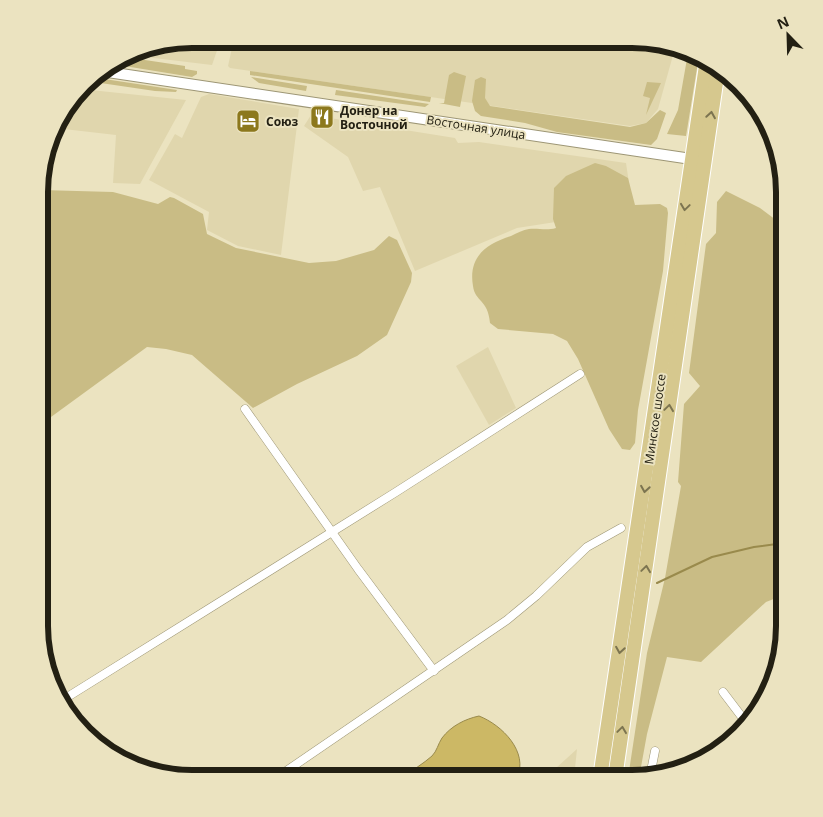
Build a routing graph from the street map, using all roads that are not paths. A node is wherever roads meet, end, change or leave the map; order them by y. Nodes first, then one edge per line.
1 (706, 69) edge
2 (111, 73) edge
3 (717, 75) edge
4 (698, 160) junction
5 (580, 374) dead end
6 (245, 409) dead end
7 (621, 528) dead end
8 (333, 532) junction
9 (434, 670) junction
10 (723, 692) dead end
11 (67, 697) edge
12 (742, 717) edge
13 (655, 751) dead end
14 (652, 768) edge
15 (289, 769) edge
16 (601, 769) edge
17 (616, 769) edge

1 - 4 highway, Минское шоссе
2 - 4 street, Восточная улица
4 -> 3 highway, Минское шоссе
4 -> 16 highway, Минское шоссе
17 -> 4 highway, Минское шоссе
5 - 8 street
6 - 8 street
7 - 9 street
8 - 9 street
8 - 11 street
9 - 15 street
10 - 12 street
13 - 14 street

